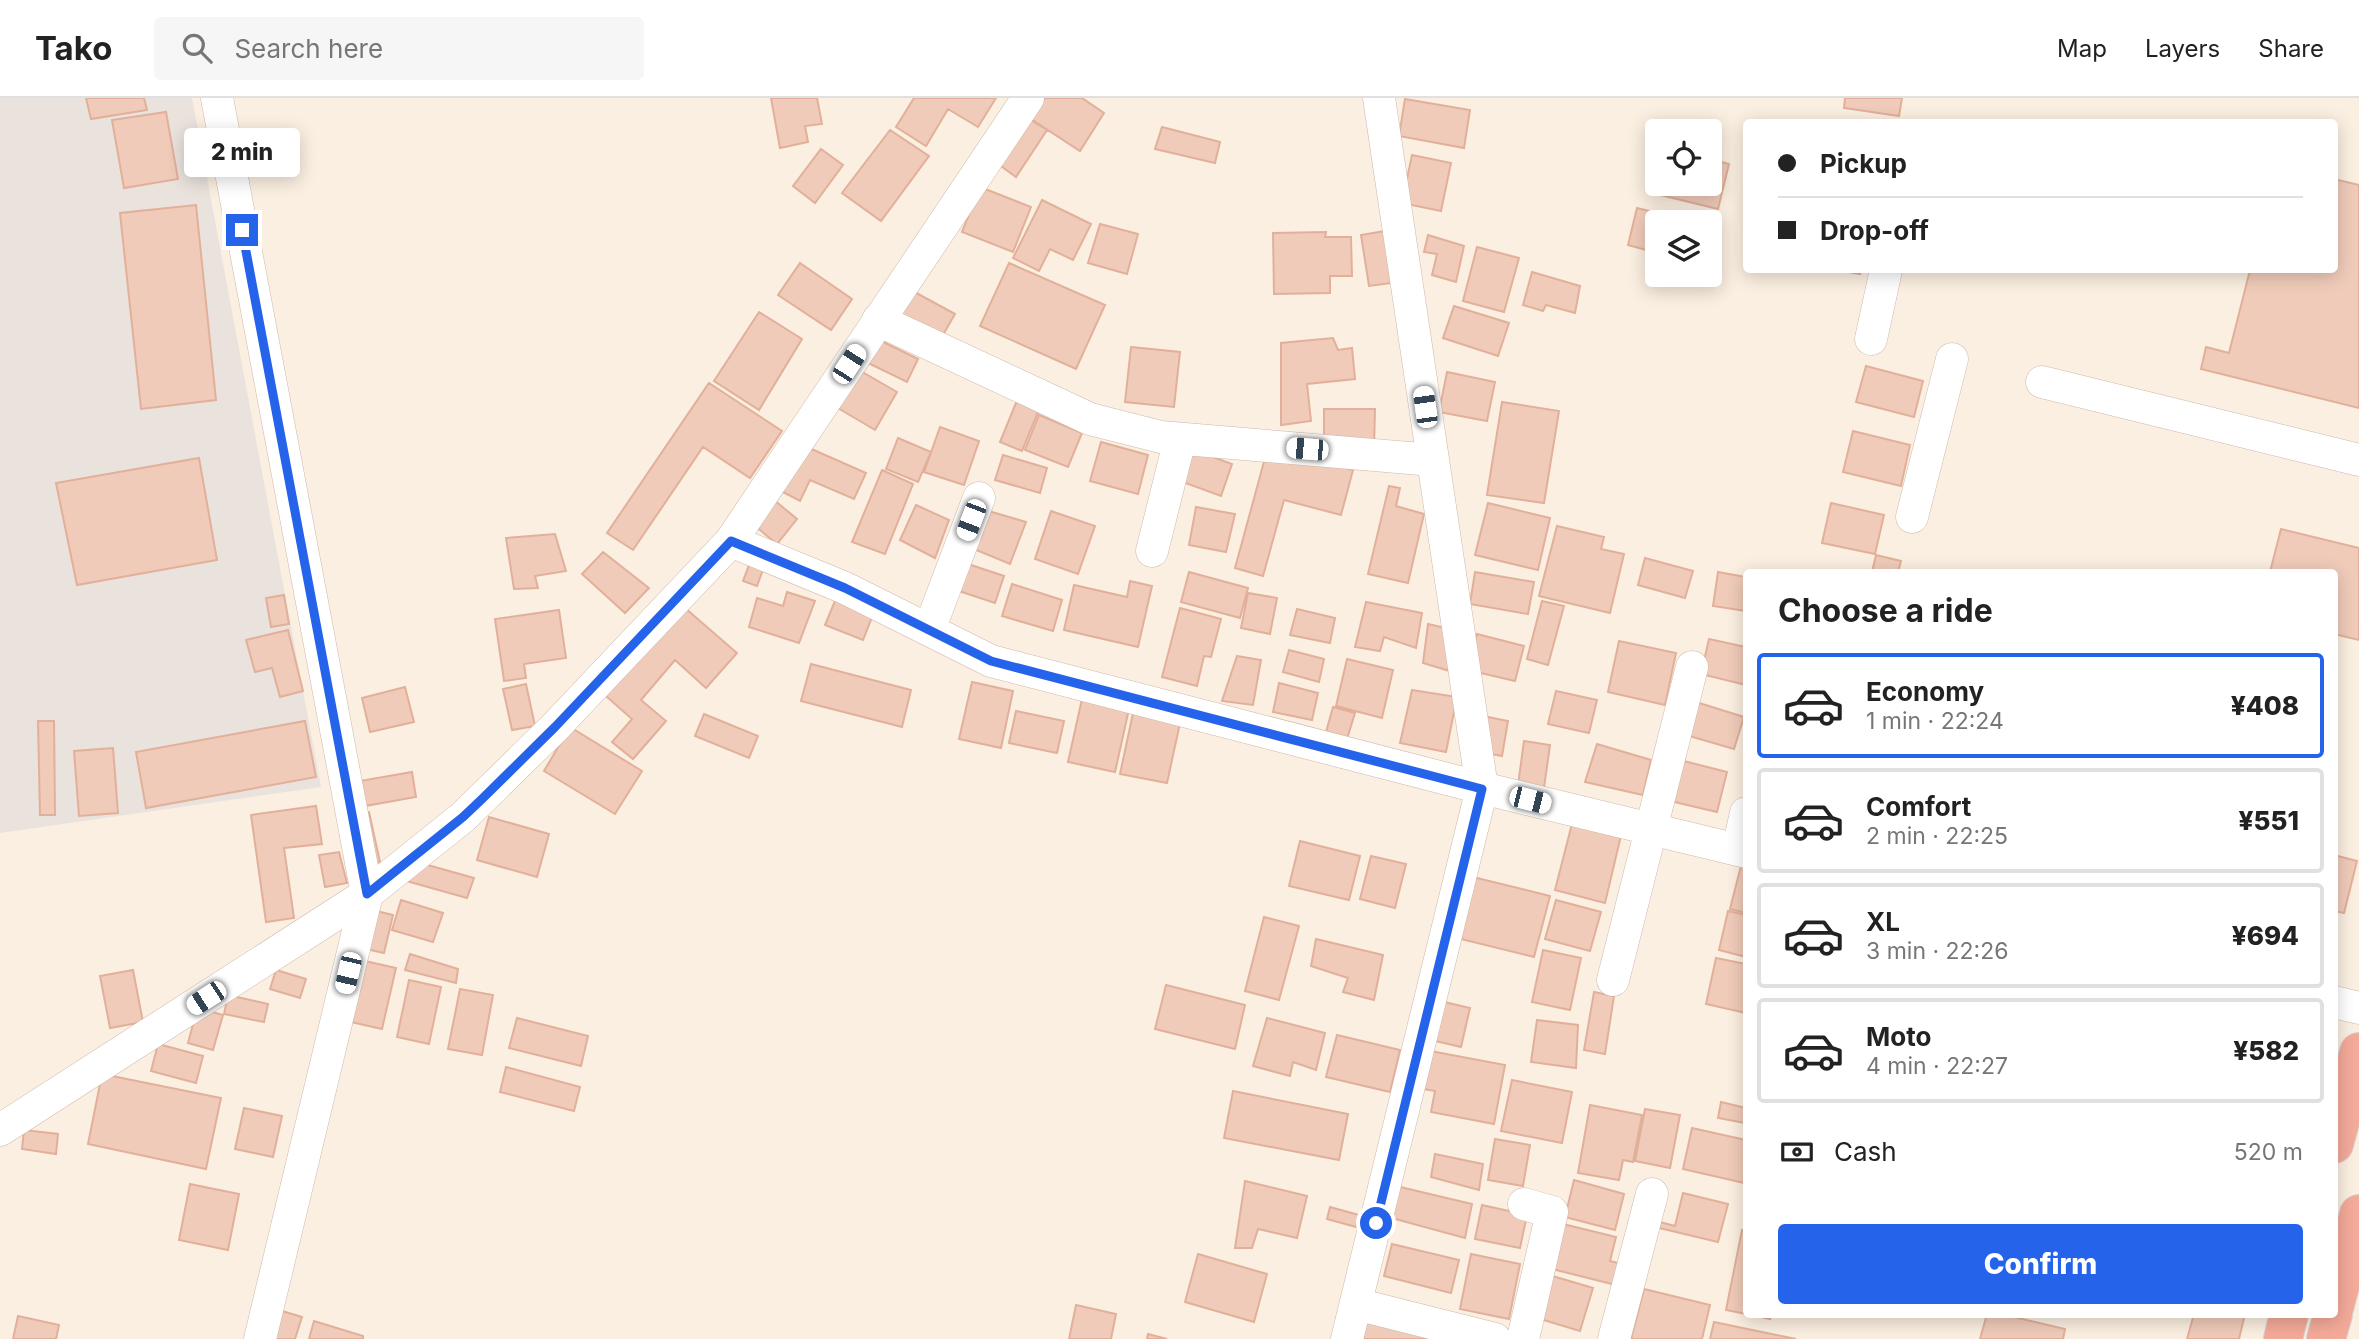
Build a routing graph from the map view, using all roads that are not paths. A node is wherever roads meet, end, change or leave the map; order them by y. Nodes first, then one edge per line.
1 (217, 98) edge
2 (1028, 98) edge
3 (1379, 98) edge
4 (1885, 273) edge
5 (878, 320) junction
6 (1871, 340) dead end
7 (1952, 359) dead end
8 (2042, 382) dead end
9 (1180, 439) junction
10 (1433, 460) junction
11 (2359, 460) edge
12 (979, 498) dead end
13 (1912, 517) dead end
14 (731, 541) junction
15 (1152, 551) dead end
16 (929, 630) junction
17 (1692, 667) dead end
18 (1482, 789) junction
19 (1651, 829) junction
20 (1742, 851) edge
21 (367, 894) junction
22 (1613, 980) dead end
23 (2338, 1003) edge
24 (2359, 1008) edge
25 (2359, 1052) edge
26 (2338, 1129) edge
27 (0, 1130) edge
28 (1653, 1194) dead end
29 (1524, 1204) dead end
30 (2359, 1214) edge
31 (2338, 1293) edge
32 (1356, 1304) junction
33 (2288, 1318) edge
34 (2332, 1318) edge
35 (260, 1339) edge
36 (1347, 1339) edge
37 (1495, 1339) edge
38 (1523, 1339) edge
39 (1614, 1339) edge
40 (2283, 1339) edge
41 (2326, 1339) edge

1 - 21 street
2 - 5 street
3 - 10 street
4 - 6 street
5 - 9 street
5 - 14 street
7 - 13 street
8 - 11 street
9 - 10 street
9 - 15 street
10 - 18 street
12 - 16 street
14 - 16 street
14 - 21 street
16 - 18 street
17 - 19 street
18 - 19 street
18 - 32 street
19 - 20 street
19 - 22 street
21 - 27 street
21 - 35 street
23 - 24 street
25 - 26 highway
28 - 39 street
29 - 38 street
30 - 31 highway
32 - 36 street
32 - 37 street
33 - 40 highway
34 - 41 highway

